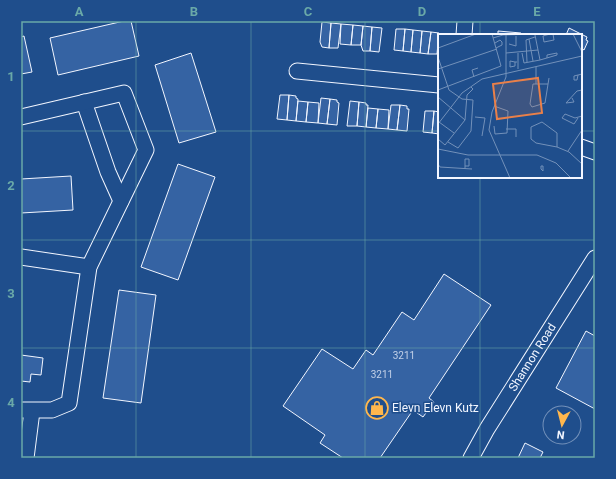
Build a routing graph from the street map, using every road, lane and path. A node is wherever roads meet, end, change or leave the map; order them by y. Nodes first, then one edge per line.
1 (465, 21) edge
2 (464, 34) edge
3 (297, 71) dead end
4 (438, 85) edge
5 (84, 102) junction
6 (21, 117) edge
7 (582, 147) edge
8 (595, 152) edge
9 (121, 201) junction
10 (21, 257) edge
11 (595, 258) edge
12 (89, 267) junction
13 (27, 410) edge
14 (26, 458) edge
15 (471, 458) edge

1 - 2 street
3 - 4 street
5 - 6 street
5 - 9 street
5 - 9 street
7 - 8 street
9 - 12 street
10 - 12 street
11 - 15 street, Shannon Road
12 - 13 street
13 - 14 street

